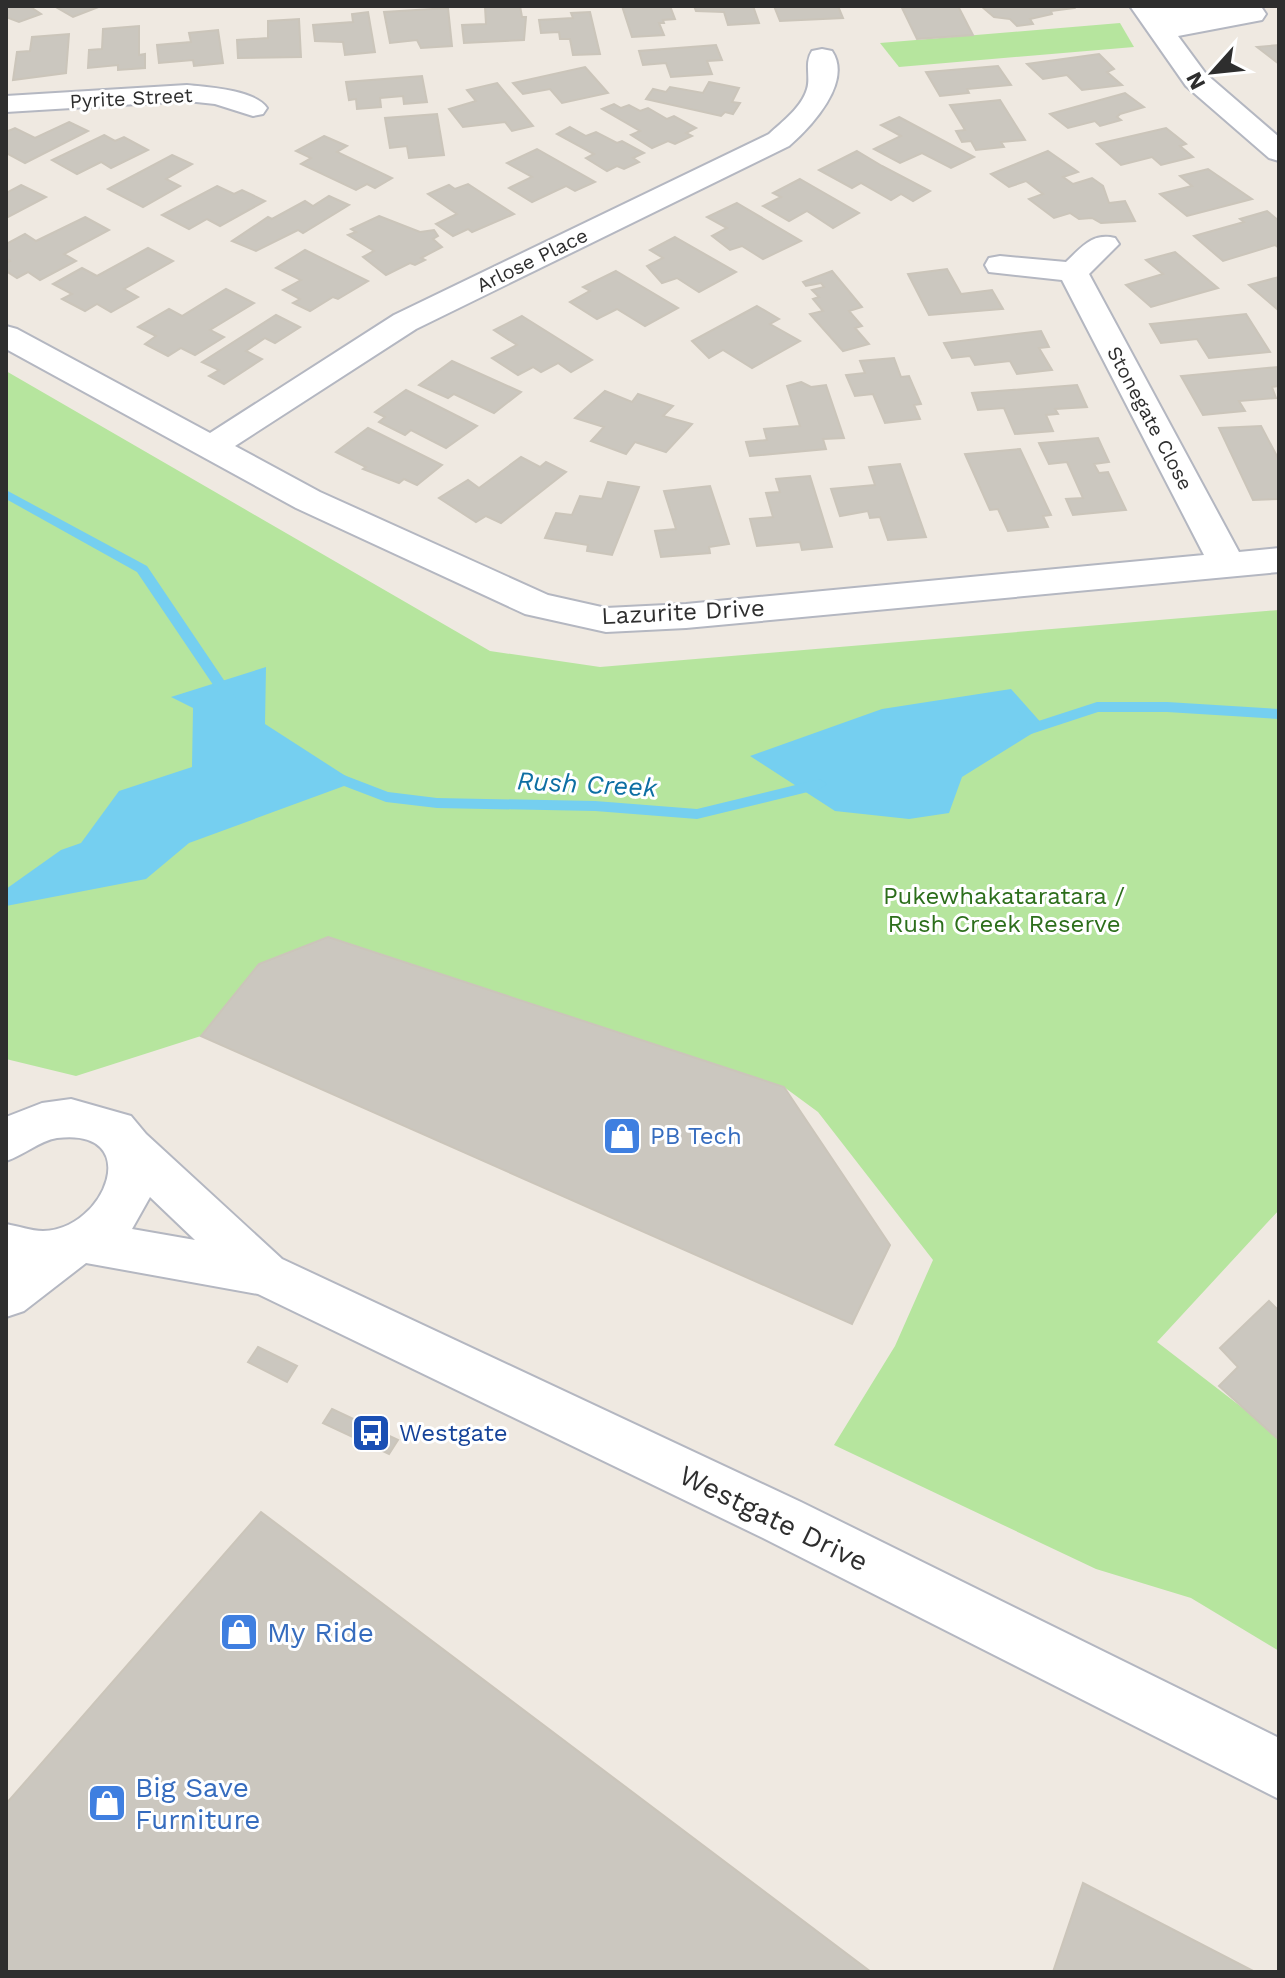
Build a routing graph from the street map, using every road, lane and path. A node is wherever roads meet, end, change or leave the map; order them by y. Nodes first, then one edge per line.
1 (1266, 13) edge
2 (1151, 17) edge
3 (822, 57) dead end
4 (6, 104) edge
5 (253, 108) dead end
6 (1279, 152) edge
7 (1104, 244) dead end
8 (1000, 265) dead end
9 (1073, 272) junction
10 (6, 336) edge
11 (211, 447) junction
12 (1279, 560) edge
13 (1227, 564) junction
14 (27, 1116) edge
15 (6, 1141) edge
16 (128, 1147) junction
17 (6, 1245) edge
18 (77, 1245) junction
19 (265, 1274) junction
20 (6, 1295) edge
21 (1279, 1770) edge

1 - 2 street
2 - 6 street
3 - 11 street, Arlose Place
4 - 5 street, Pyrite Street
7 - 9 street
8 - 9 street
9 - 13 street, Stonegate Close
10 - 11 street, Lazurite Drive
11 - 13 street, Lazurite Drive
12 - 13 street, Lazurite Drive
14 - 15 street
14 - 16 street, Westgate Drive
16 - 18 street
16 - 19 street, Westgate Drive
17 - 18 street, Westgate Drive
18 - 19 street, Westgate Drive
18 - 20 street
19 - 21 street, Westgate Drive

